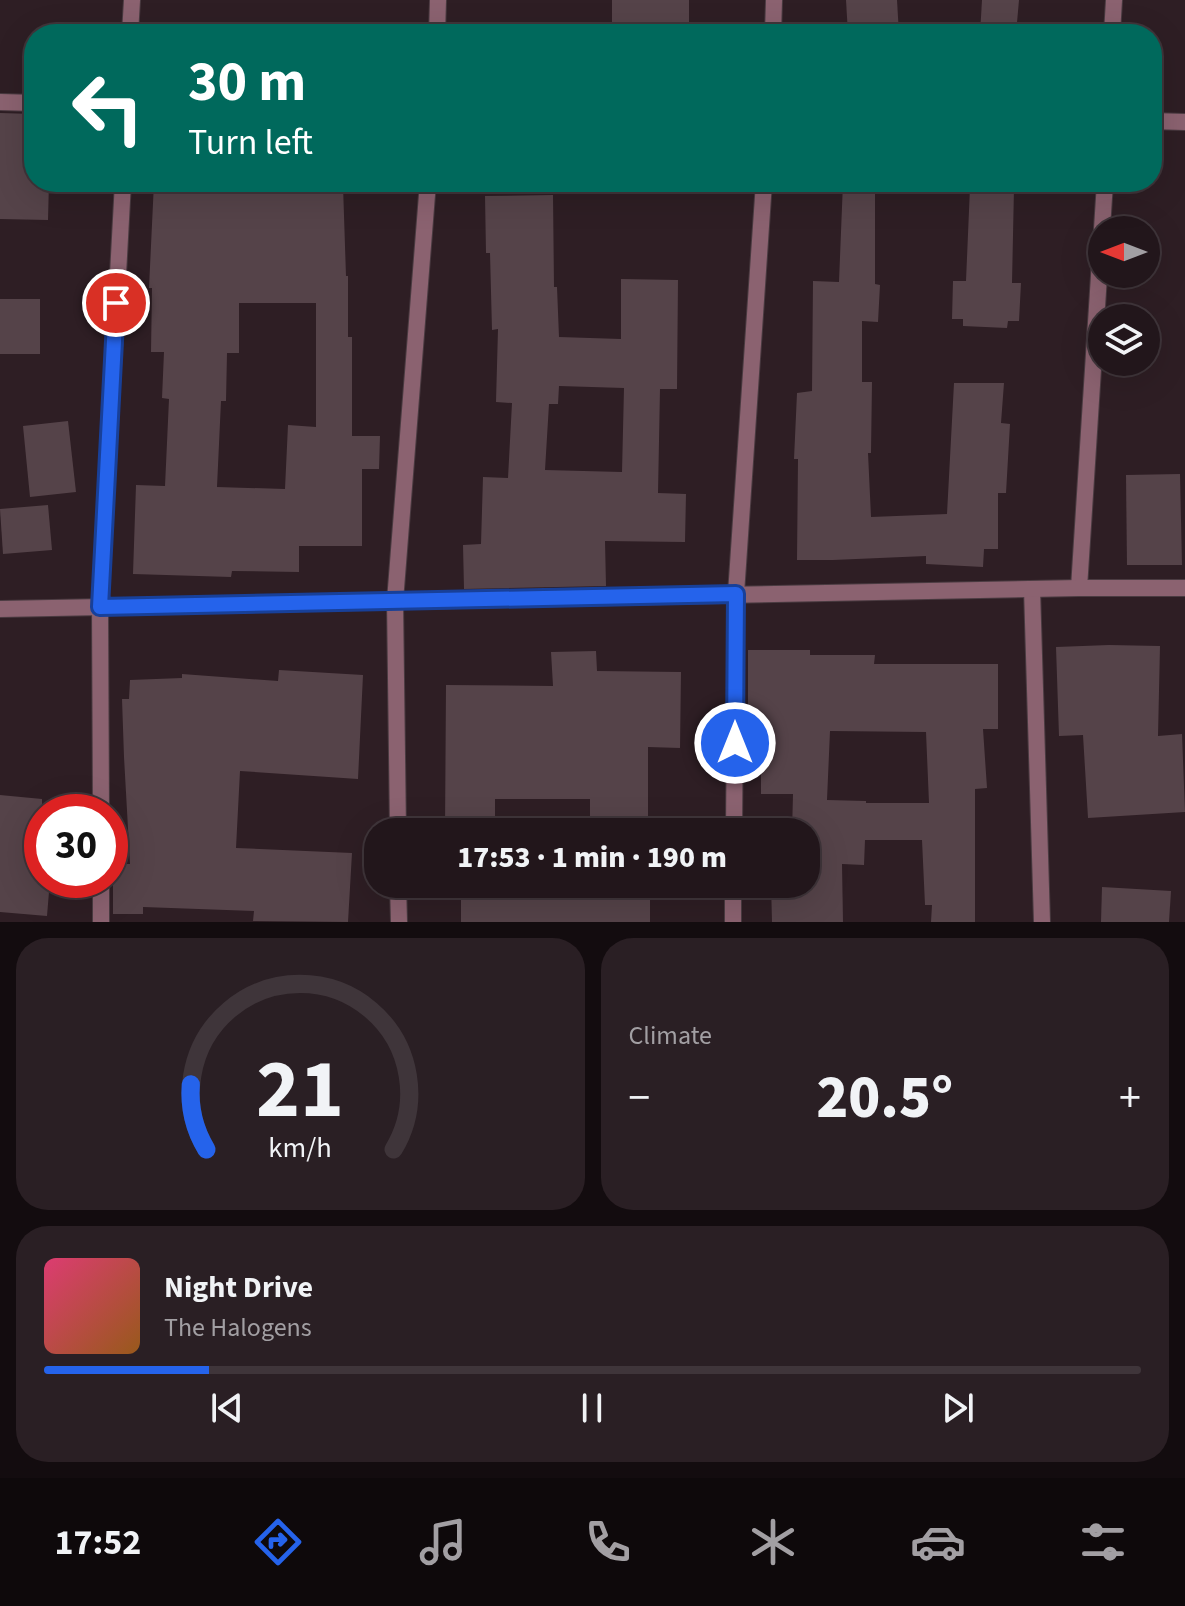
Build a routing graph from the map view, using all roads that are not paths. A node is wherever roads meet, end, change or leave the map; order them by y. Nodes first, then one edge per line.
1 (132, 0) edge
2 (438, 0) edge
3 (774, 0) edge
4 (1114, 0) edge
5 (131, 24) edge
6 (437, 24) edge
7 (773, 24) edge
8 (1113, 24) edge
9 (0, 102) edge
10 (24, 103) edge
11 (1162, 121) edge
12 (1185, 122) edge
13 (122, 192) edge
14 (427, 192) edge
15 (763, 192) edge
16 (1104, 192) edge
17 (1079, 588) junction
18 (1185, 588) edge
19 (1032, 589) junction
20 (736, 594) junction
21 (395, 601) junction
22 (100, 607) junction
23 (0, 609) edge
24 (101, 794) edge
25 (398, 818) edge
26 (734, 818) edge
27 (101, 898) edge
28 (398, 898) edge
29 (733, 898) edge
30 (101, 922) edge
31 (399, 922) edge
32 (733, 922) edge
33 (1042, 922) edge

1 - 5 street
2 - 6 street
3 - 7 street
4 - 8 street
9 - 10 street
11 - 12 street
13 - 22 street
14 - 21 street
15 - 20 street
16 - 17 street
17 - 18 street
17 - 19 street
19 - 20 street
19 - 33 street
20 - 21 street
20 - 26 street
21 - 22 street
21 - 25 street
22 - 23 street
22 - 24 street
27 - 30 street
28 - 31 street
29 - 32 street

